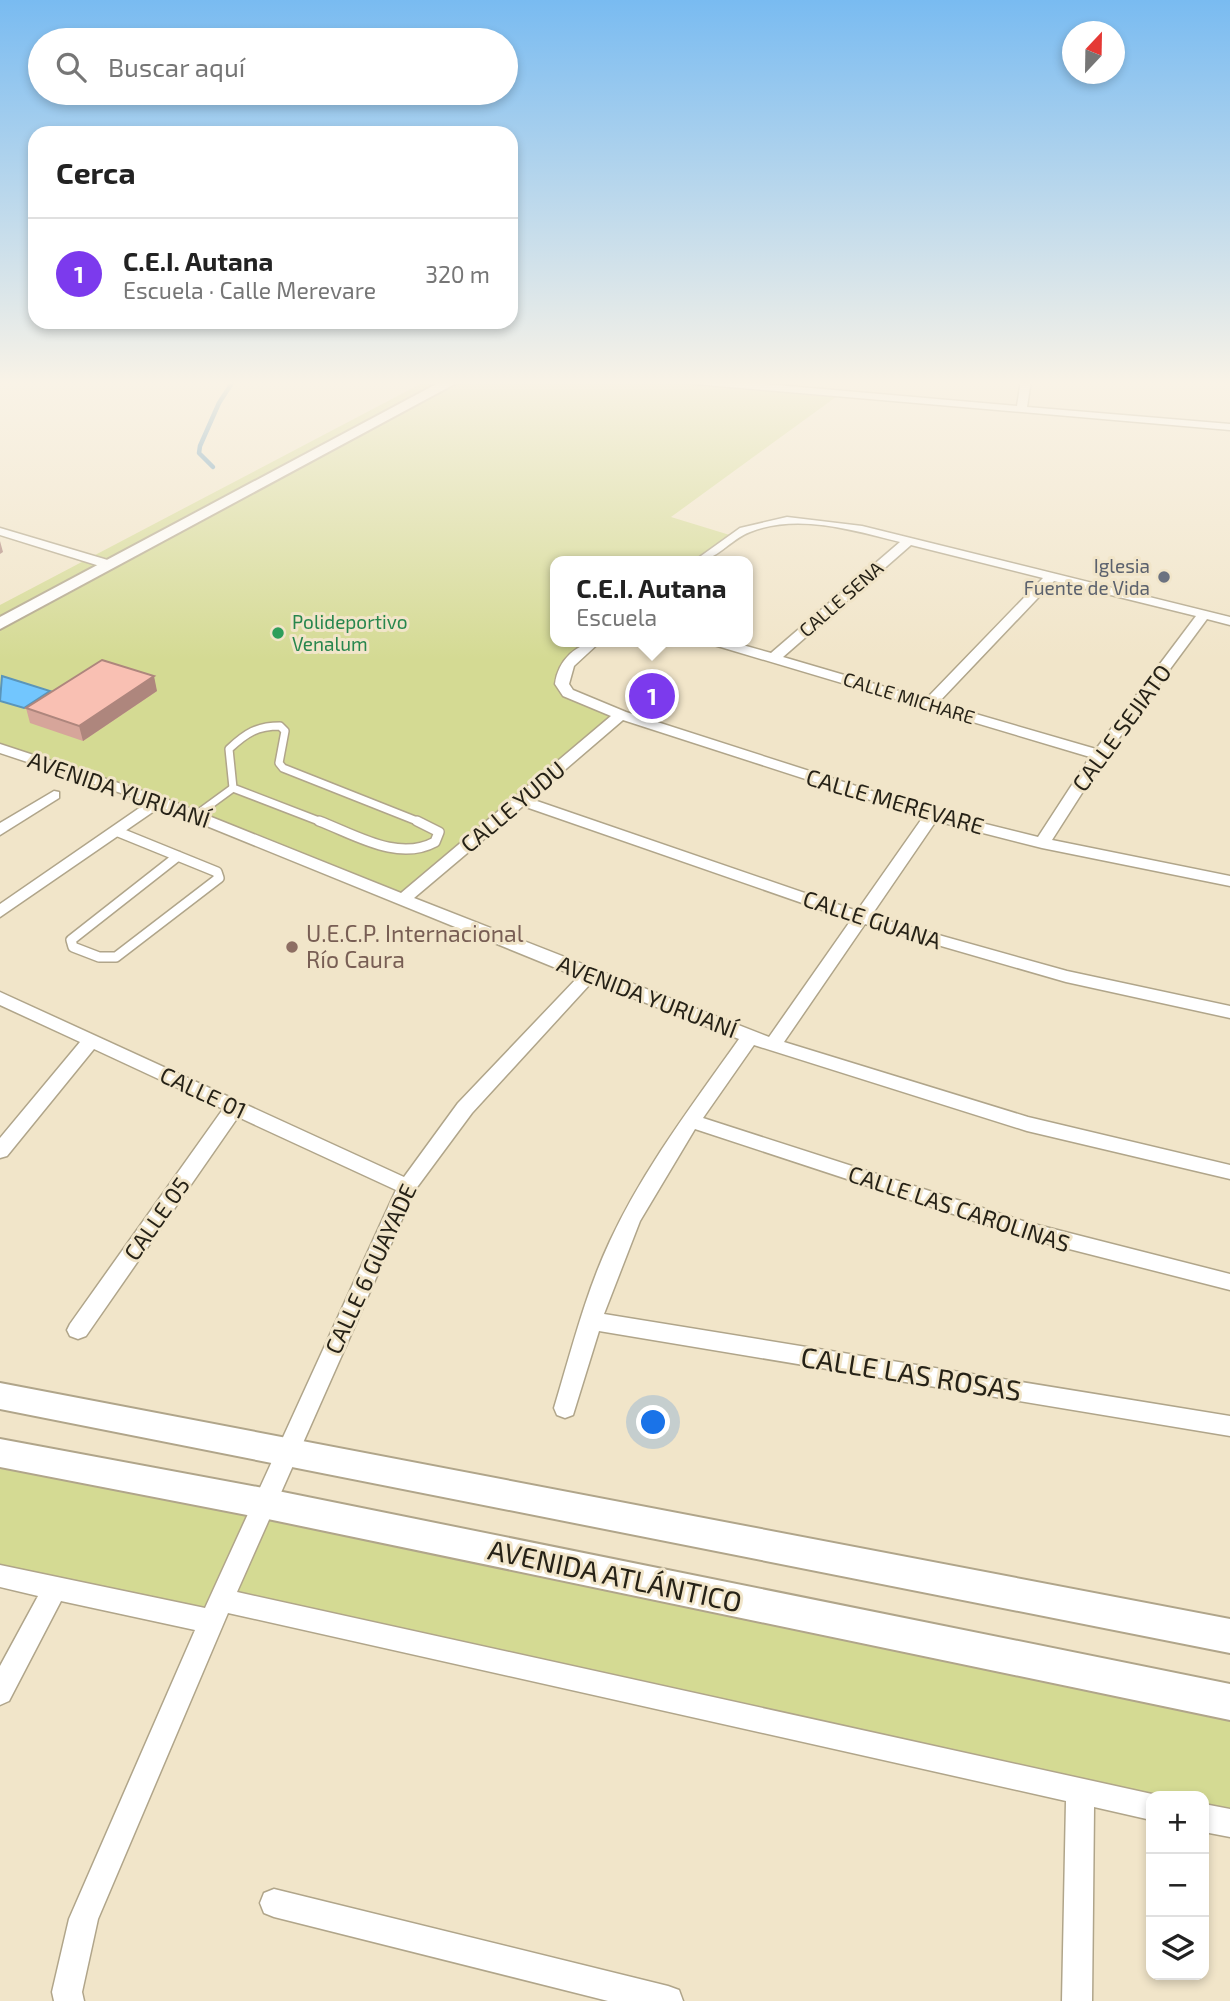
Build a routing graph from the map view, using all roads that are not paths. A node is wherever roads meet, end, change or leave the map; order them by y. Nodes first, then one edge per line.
1 (250, 473) edge
2 (278, 473) edge
3 (0, 531) edge
4 (909, 540) junction
5 (707, 556) edge
6 (88, 558) junction
7 (107, 564) junction
8 (66, 569) dead end
9 (1052, 576) junction
10 (1204, 615) junction
11 (1230, 621) edge
12 (0, 624) edge
13 (588, 647) edge
14 (736, 647) edge
15 (774, 658) junction
16 (929, 704) junction
17 (621, 715) junction
18 (0, 748) edge
19 (1099, 755) junction
20 (233, 789) junction
21 (54, 795) dead end
22 (521, 800) junction
23 (159, 801) junction
24 (196, 815) junction
25 (932, 815) junction
26 (0, 830) edge
27 (116, 831) junction
28 (1042, 843) junction
29 (178, 856) junction
30 (1230, 881) edge
31 (404, 899) junction
32 (0, 912) edge
33 (861, 918) junction
34 (589, 975) junction
35 (0, 999) edge
36 (1230, 1012) edge
37 (750, 1037) junction
38 (91, 1041) junction
39 (773, 1045) junction
40 (235, 1107) junction
41 (692, 1121) junction
42 (0, 1151) edge
43 (1230, 1172) edge
44 (407, 1187) junction
45 (1230, 1282) edge
46 (591, 1321) junction
47 (78, 1330) dead end
48 (0, 1396) edge
49 (565, 1408) dead end
50 (1230, 1426) edge
51 (286, 1451) junction
52 (0, 1453) edge
53 (263, 1503) junction
54 (0, 1576) edge
55 (55, 1588) junction
56 (216, 1611) junction
57 (1230, 1636) edge
58 (0, 1692) edge
59 (1230, 1702) edge
60 (1080, 1791) junction
61 (1146, 1805) edge
62 (1209, 1819) edge
63 (1230, 1823) edge
64 (274, 1903) dead end
65 (69, 2001) edge
66 (668, 2001) edge
67 (1077, 2001) edge

1 - 6 street
2 - 7 street
3 - 6 street
4 - 5 street
4 - 9 street
4 - 15 street, CALLE SENA
6 - 7 street
6 - 8 street
7 - 12 street
9 - 10 street
9 - 16 street
10 - 11 street
10 - 19 street, CALLE SEJIATO
13 - 17 street, CALLE MEREVARE
14 - 15 street, CALLE MICHARE
15 - 16 street, CALLE MICHARE
16 - 19 street, CALLE MICHARE
17 - 22 street, CALLE YUDU
17 - 25 street, CALLE MEREVARE
18 - 23 street, AVENIDA YURUANÍ
19 - 28 street, CALLE SEJIATO
20 - 20 lane
20 - 24 lane
21 - 26 street
22 - 31 street, CALLE YUDU
22 - 33 street, CALLE GUANA
23 - 24 street, AVENIDA YURUANÍ
23 - 27 street
24 - 31 street, AVENIDA YURUANÍ
25 - 28 street, CALLE MEREVARE
25 - 33 street
27 - 29 lane
27 - 32 street
28 - 30 street, CALLE MEREVARE
29 - 29 lane
31 - 34 street, AVENIDA YURUANÍ
33 - 36 street, CALLE GUANA
33 - 39 street
34 - 37 street, AVENIDA YURUANÍ
34 - 44 street, CALLE 6 GUAYADE
35 - 38 street, CALLE 01
37 - 39 street, AVENIDA YURUANÍ
37 - 41 street
38 - 40 street, CALLE 01
38 - 42 street
39 - 43 street, AVENIDA YURUANÍ
40 - 44 street, CALLE 01
40 - 47 street, CALLE 05
41 - 45 street, CALLE LAS CAROLINAS
41 - 46 street
44 - 51 street, CALLE 6 GUAYADE
46 - 49 street
46 - 50 street, CALLE LAS ROSAS
48 - 51 street
51 - 53 street, CALLE 6 GUAYADE
51 - 57 street
52 - 53 street, AVENIDA ATLÁNTICO
53 - 56 street, CALLE 6 GUAYADE
53 - 59 street, AVENIDA ATLÁNTICO
54 - 55 street
55 - 56 street
55 - 58 street
56 - 60 street
56 - 65 street, CALLE 6 GUAYADE
60 - 61 street
60 - 67 street
62 - 63 street
64 - 66 street

